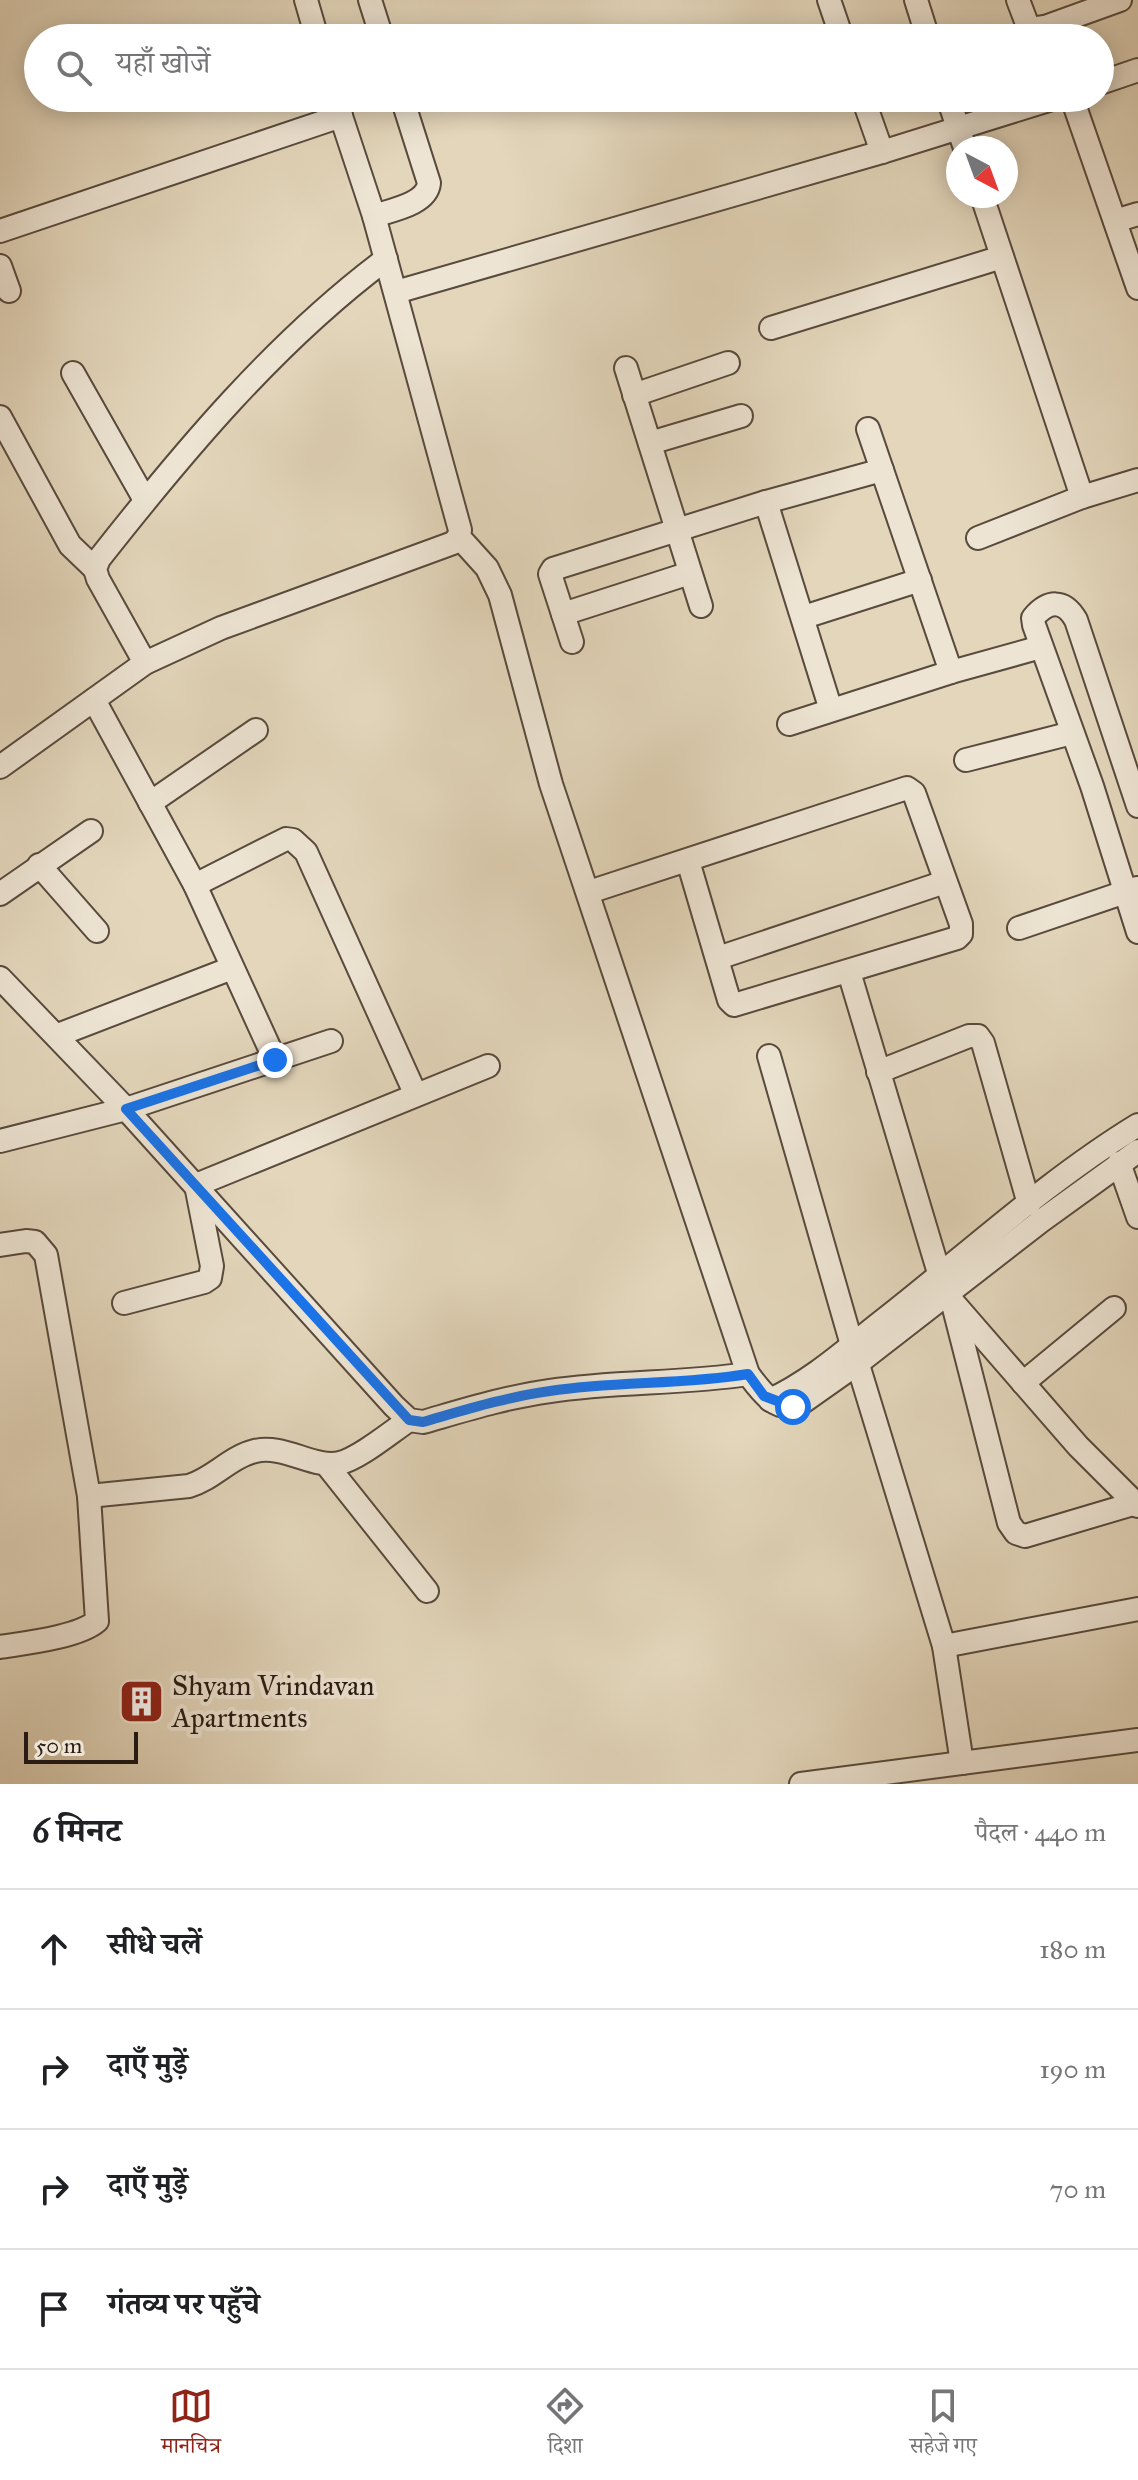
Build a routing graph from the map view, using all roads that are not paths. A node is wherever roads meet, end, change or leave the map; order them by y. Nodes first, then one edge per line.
1 (306, 0) edge
2 (370, 0) edge
3 (829, 0) edge
4 (916, 0) edge
5 (1018, 0) edge
6 (1106, 2) edge
7 (313, 24) edge
8 (378, 24) edge
9 (837, 24) edge
10 (924, 24) edge
11 (1027, 24) edge
12 (1065, 24) edge
13 (1138, 70) edge
14 (1114, 78) edge
15 (324, 112) edge
16 (340, 112) edge
17 (406, 112) edge
18 (868, 112) edge
19 (953, 112) edge
20 (1023, 112) edge
21 (1077, 112) edge
22 (961, 136) edge
23 (969, 136) edge
24 (946, 142) edge
25 (882, 152) junction
26 (986, 208) edge
27 (1138, 214) edge
28 (374, 216) junction
29 (1115, 221) junction
30 (0, 231) edge
31 (1002, 257) junction
32 (386, 259) junction
33 (0, 266) edge
34 (1138, 288) edge
35 (9, 291) dead end
36 (396, 292) junction
37 (771, 328) dead end
38 (728, 363) dead end
39 (626, 368) dead end
40 (73, 373) dead end
41 (634, 395) junction
42 (741, 416) dead end
43 (0, 417) edge
44 (868, 429) dead end
45 (650, 443) junction
46 (882, 470) junction
47 (1138, 480) edge
48 (1082, 497) junction
49 (145, 500) junction
50 (766, 502) junction
51 (677, 529) junction
52 (459, 537) junction
53 (978, 538) dead end
54 (95, 569) junction
55 (690, 573) junction
56 (920, 580) junction
57 (701, 606) dead end
58 (563, 614) junction
59 (804, 617) junction
60 (572, 642) dead end
61 (1041, 647) junction
62 (145, 663) junction
63 (951, 672) junction
64 (94, 700) junction
65 (831, 710) junction
66 (789, 724) dead end
67 (256, 730) dead end
68 (1072, 733) junction
69 (966, 760) dead end
70 (0, 767) edge
71 (1128, 775) junction
72 (1092, 786) junction
73 (150, 803) junction
74 (1138, 806) edge
75 (91, 831) dead end
76 (688, 861) junction
77 (39, 865) junction
78 (945, 882) junction
79 (195, 885) junction
80 (1131, 890) edge
81 (589, 892) junction
82 (0, 894) edge
83 (1019, 928) dead end
84 (97, 931) dead end
85 (1138, 932) edge
86 (718, 958) junction
87 (232, 968) junction
88 (849, 972) junction
89 (0, 978) edge
90 (58, 1035) junction
91 (331, 1041) dead end
92 (769, 1056) dead end
93 (275, 1060) junction
94 (488, 1066) dead end
95 (878, 1072) junction
96 (415, 1093) junction
97 (126, 1109) junction
98 (1138, 1125) edge
99 (0, 1141) edge
100 (1129, 1157) edge
101 (196, 1185) junction
102 (1029, 1204) junction
103 (1138, 1217) edge
104 (0, 1245) edge
105 (945, 1292) junction
106 (124, 1303) dead end
107 (1114, 1308) dead end
108 (855, 1354) junction
109 (748, 1374) junction
110 (1023, 1383) junction
111 (409, 1420) junction
112 (326, 1464) junction
113 (89, 1496) junction
114 (1137, 1504) edge
115 (427, 1591) dead end
116 (1138, 1609) edge
117 (944, 1646) junction
118 (0, 1647) edge
119 (1138, 1740) edge
120 (962, 1763) junction
121 (801, 1784) edge

1 - 7 street
2 - 8 street
3 - 9 street
4 - 10 street
5 - 11 street
6 - 12 street
13 - 14 street
15 - 30 street
16 - 28 street
17 - 28 street
18 - 25 street
19 - 22 street
20 - 23 street
21 - 29 street
24 - 25 street
25 - 36 street
26 - 31 street
27 - 29 street
28 - 32 street
29 - 34 street
31 - 37 street
31 - 48 street
32 - 36 street
32 - 49 street
33 - 35 street
36 - 52 street
38 - 41 street
39 - 41 street
40 - 49 street
41 - 45 street
42 - 45 street
43 - 54 street
44 - 46 street
45 - 51 street
46 - 50 street
46 - 56 street
47 - 48 street
48 - 53 street
49 - 54 street
50 - 51 street
50 - 59 street
51 - 55 street
51 - 58 street
52 - 62 street
52 - 81 street
54 - 62 street
55 - 57 street
55 - 58 street
56 - 59 street
56 - 63 street
58 - 60 street
59 - 65 street
61 - 63 street
61 - 68 street
61 - 71 street
62 - 64 street
63 - 65 street
64 - 70 street
64 - 73 street
65 - 66 street
67 - 73 street
68 - 69 street
68 - 72 street
71 - 72 street
71 - 74 street
72 - 80 street
73 - 79 street
75 - 77 street
76 - 78 street
76 - 81 street
76 - 86 street
77 - 82 street
77 - 84 street
78 - 86 street
78 - 88 street
79 - 87 street
79 - 96 street
80 - 83 street
80 - 85 street
81 - 109 street
86 - 88 street
87 - 90 street
87 - 93 street
88 - 95 street
89 - 90 street
90 - 97 street
91 - 93 street
92 - 108 street
93 - 97 street
94 - 96 street
95 - 102 street
95 - 105 street
96 - 101 street
97 - 99 street
97 - 101 street
98 - 102 street
100 - 103 street
100 - 105 street
101 - 106 street
101 - 111 street
102 - 105 street
104 - 113 street
105 - 108 street
105 - 110 street
105 - 114 street
107 - 110 street
108 - 109 street
108 - 117 street
109 - 111 street
110 - 114 street
111 - 112 street
112 - 113 street
112 - 115 street
113 - 118 street
116 - 117 street
117 - 120 street
119 - 120 street
120 - 121 street

